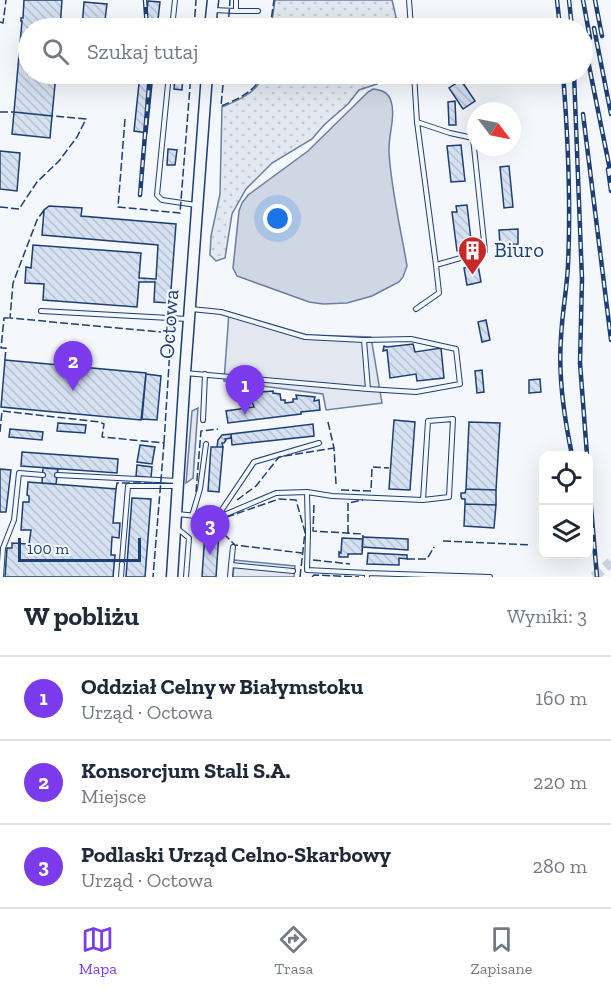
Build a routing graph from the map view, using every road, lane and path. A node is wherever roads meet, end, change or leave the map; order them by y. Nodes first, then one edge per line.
1 (175, 0) edge
2 (236, 0) edge
3 (409, 0) edge
4 (212, 5) edge
5 (236, 11) junction
6 (258, 11) dead end
7 (173, 18) edge
8 (410, 18) edge
9 (168, 84) edge
10 (206, 84) edge
11 (415, 84) edge
12 (417, 122) junction
13 (197, 206) junction
14 (436, 265) junction
15 (416, 309) dead end
16 (41, 311) dead end
17 (189, 314) junction
18 (364, 340) junction
19 (184, 373) junction
20 (205, 374) junction
21 (368, 389) junction
22 (203, 420) dead end
23 (318, 443) dead end
24 (206, 444) dead end
25 (43, 475) dead end
26 (57, 475) dead end
27 (178, 483) junction
28 (307, 492) junction
29 (423, 500) junction
30 (192, 516) junction
31 (217, 518) junction
32 (175, 520) junction
33 (233, 547) dead end
34 (231, 564) junction
35 (293, 571) dead end
36 (367, 575) edge
37 (1, 577) edge
38 (121, 577) edge
39 (172, 577) edge
40 (186, 577) edge
41 (230, 577) edge
42 (490, 577) edge

1 - 7 lane
2 - 5 lane
3 - 8 lane
4 - 5 lane
5 - 6 lane
9 - 13 lane
10 - 13 street, Octowa
11 - 12 lane
12 - 14 lane
12 - 14 lane
13 - 17 street, Octowa
14 - 15 lane
16 - 17 lane
17 - 18 lane
17 - 19 street, Octowa
18 - 21 lane
18 - 21 lane
19 - 20 lane
19 - 27 street, Octowa
20 - 21 lane
20 - 22 lane
23 - 31 lane
24 - 30 lane
25 - 37 lane
26 - 27 lane
27 - 32 street, Octowa
27 - 38 lane
28 - 29 lane
28 - 31 lane
28 - 36 lane
29 - 29 lane
30 - 31 lane
30 - 32 lane
32 - 39 street, Octowa
32 - 40 lane
33 - 34 lane
34 - 35 lane
34 - 41 lane
36 - 42 lane

